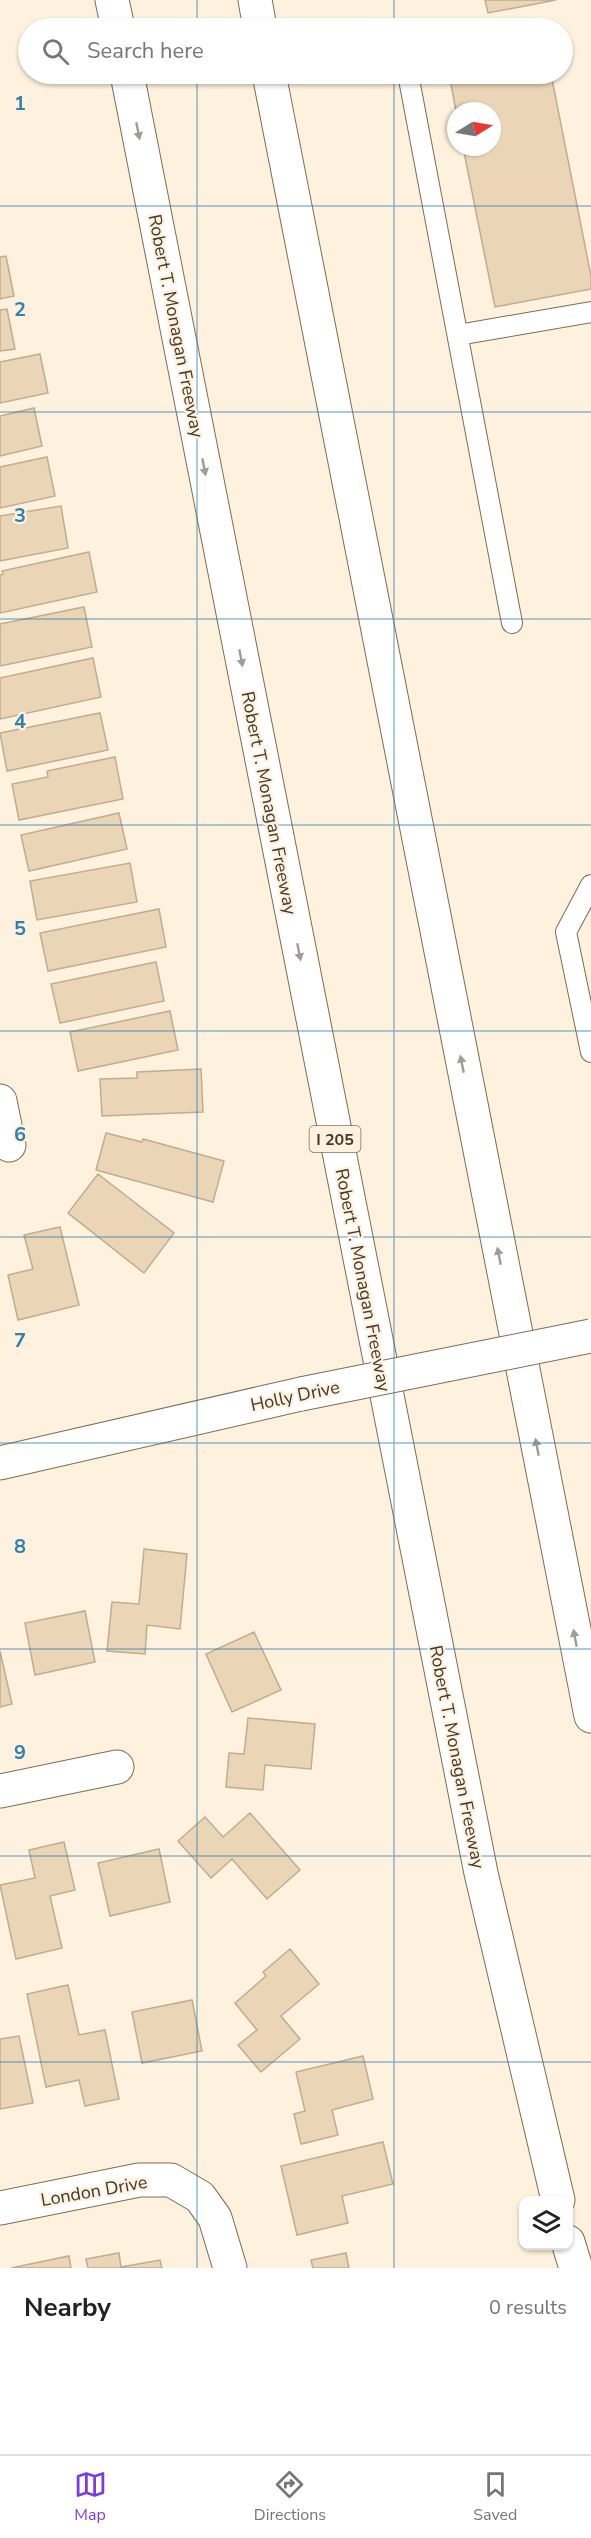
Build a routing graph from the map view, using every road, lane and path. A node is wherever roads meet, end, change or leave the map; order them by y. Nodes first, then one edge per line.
1 (112, 0) edge
2 (255, 0) edge
3 (273, 0) edge
4 (116, 18) edge
5 (258, 18) edge
6 (274, 18) edge
7 (129, 84) edge
8 (271, 84) edge
9 (276, 84) edge
10 (410, 84) edge
11 (278, 119) junction
12 (591, 312) edge
13 (458, 335) junction
14 (512, 623) dead end
15 (591, 885) edge
16 (591, 1052) edge
17 (0, 1101) edge
18 (9, 1145) dead end
19 (591, 1336) edge
20 (0, 1462) edge
21 (591, 1716) edge
22 (117, 1767) dead end
23 (0, 1791) edge
24 (557, 2196) edge
25 (0, 2208) edge
26 (571, 2250) edge
27 (227, 2257) edge
28 (576, 2268) edge

1 - 4 main road
2 - 5 main road
3 - 6 main road
7 -> 24 main road, Robert T. Monagan Freeway / I 205
8 - 11 main road
9 - 11 main road
10 - 13 lane
21 -> 11 main road
12 - 13 lane
13 - 14 lane
15 - 16 lane
17 - 18 main road
19 - 20 main road, Holly Drive, bridge
22 - 23 main road
25 - 27 main road, London Drive
26 - 28 main road

